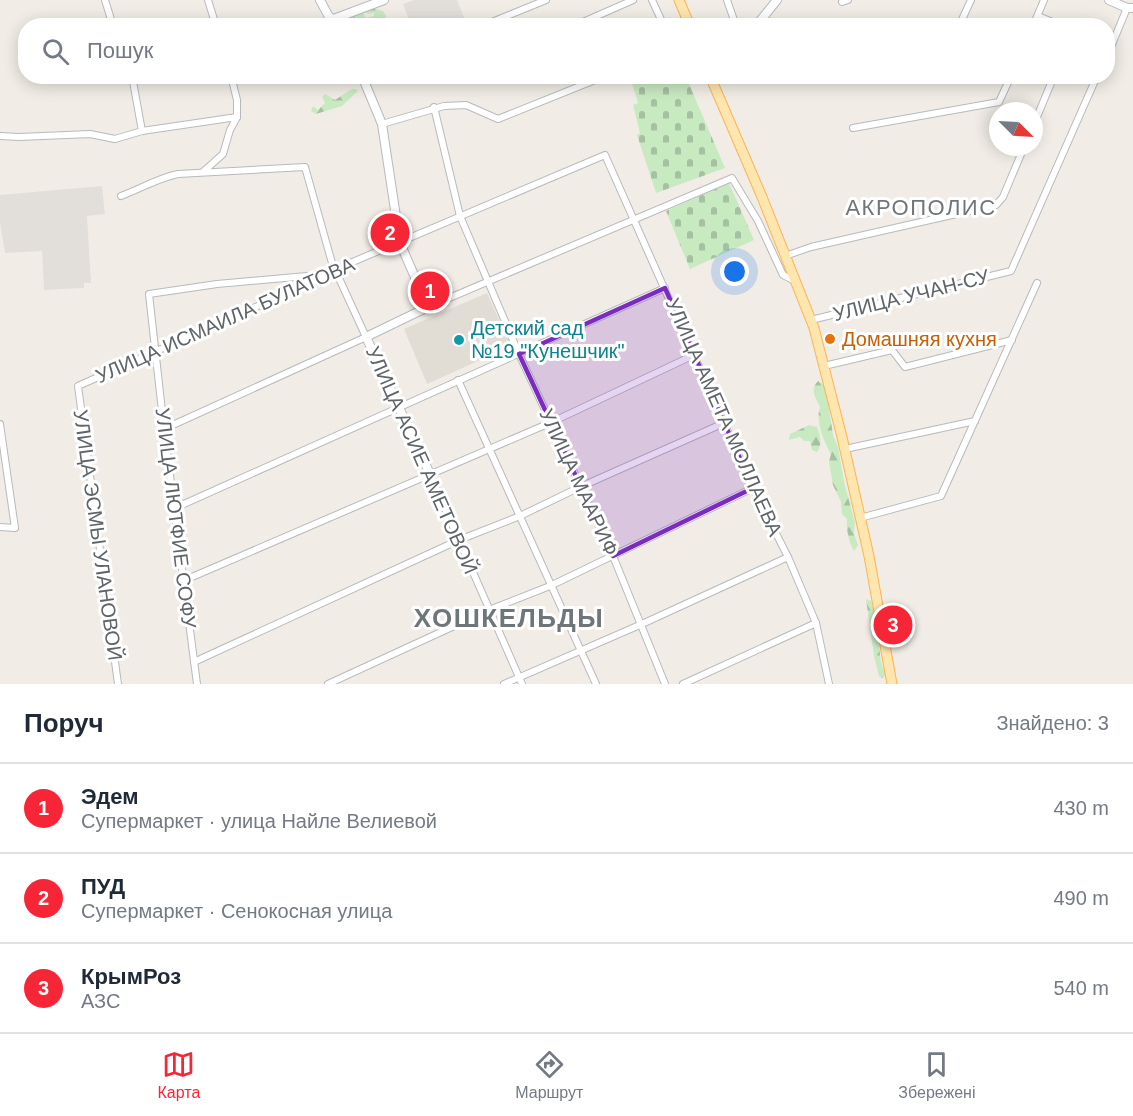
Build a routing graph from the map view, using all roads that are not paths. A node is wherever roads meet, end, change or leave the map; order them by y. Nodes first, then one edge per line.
1 (105, 0) edge
2 (208, 0) edge
3 (320, 0) edge
4 (384, 0) edge
5 (546, 0) edge
6 (633, 0) edge
7 (652, 0) edge
8 (679, 0) edge
9 (727, 0) edge
10 (777, 0) edge
11 (971, 0) edge
12 (1044, 0) edge
13 (1109, 0) edge
14 (1130, 8) edge
15 (1038, 16) joint
16 (111, 18) edge
17 (214, 18) edge
18 (331, 18) edge
19 (343, 18) edge
20 (502, 18) edge
21 (592, 18) edge
22 (660, 18) edge
23 (686, 18) edge
24 (733, 18) edge
25 (762, 18) edge
26 (962, 18) edge
27 (1043, 18) edge
28 (1115, 35) edge
29 (133, 84) edge
30 (233, 84) edge
31 (365, 84) edge
32 (585, 84) edge
33 (713, 84) edge
34 (1007, 84) edge
35 (1051, 84) edge
36 (1093, 84) edge
37 (1043, 102) edge
38 (435, 107) junction
39 (237, 117) junction
40 (382, 124) junction
41 (853, 128) dead end
42 (142, 131) junction
43 (0, 136) edge
44 (605, 155) joint
45 (1020, 156) edge
46 (204, 171) junction
47 (121, 196) dead end
48 (460, 216) junction
49 (633, 219) junction
50 (400, 243) junction
51 (785, 256) junction
52 (336, 269) junction
53 (321, 278) junction
54 (795, 281) junction
55 (488, 282) junction
56 (1038, 283) dead end
57 (665, 288) junction
58 (428, 307) junction
59 (811, 320) junction
60 (366, 337) junction
61 (1012, 340) junction
62 (154, 351) junction
63 (519, 354) junction
64 (694, 355) junction
65 (824, 366) junction
66 (458, 380) junction
67 (78, 386) joint
68 (398, 408) junction
69 (975, 420) junction
70 (552, 423) junction
71 (724, 423) junction
72 (0, 424) edge
73 (164, 429) junction
74 (489, 449) junction
75 (844, 449) junction
76 (430, 474) junction
77 (580, 487) junction
78 (753, 488) junction
79 (175, 507) junction
80 (520, 516) junction
81 (860, 518) junction
82 (0, 527) edge
83 (459, 540) junction
84 (613, 556) junction
85 (788, 556) junction
86 (185, 580) junction
87 (550, 586) junction
88 (489, 610) junction
89 (816, 623) junction
90 (642, 624) junction
91 (581, 651) junction
92 (194, 662) junction
93 (520, 681) edge
94 (112, 684) edge
95 (118, 684) edge
96 (197, 684) edge
97 (328, 684) edge
98 (504, 684) edge
99 (596, 684) edge
100 (665, 684) edge
101 (683, 684) edge
102 (829, 684) edge
103 (892, 684) edge

1 - 16 street
2 - 17 street
3 - 18 street
4 - 19 street
5 - 20 street
6 - 21 street
7 - 22 street
8 - 23 main road
9 - 24 street
10 - 25 street
11 - 26 street
12 - 15 street
13 - 14 street
14 - 28 street
15 - 27 street
29 - 42 street
30 - 39 street
31 - 40 street
32 - 38 street
33 - 51 main road
34 - 41 street
35 - 37 street
36 - 59 street, УЛИЦА УЧАН-СУ
38 - 40 street
38 - 48 street, УЛИЦА МААРИФ
39 - 42 street
39 - 46 street
40 - 50 street
42 - 43 street
44 - 48 street, УЛИЦА ИСМАИЛА БУЛАТОВА
44 - 49 street, УЛИЦА АМЕТА МОЛЛАЕВА
45 - 51 street
46 - 47 street
46 - 52 street, УЛИЦА АСИЕ АМЕТОВОЙ
48 - 50 street, УЛИЦА ИСМАИЛА БУЛАТОВА
48 - 55 street, УЛИЦА МААРИФ
49 - 54 street
49 - 55 street
49 - 57 street, УЛИЦА АМЕТА МОЛЛАЕВА
50 - 52 street, УЛИЦА ИСМАИЛА БУЛАТОВА
50 - 58 street
51 - 54 main road
52 - 53 street, УЛИЦА ИСМАИЛА БУЛАТОВА
52 - 60 street, УЛИЦА АСИЕ АМЕТОВОЙ
53 - 62 street, УЛИЦА ИСМАИЛА БУЛАТОВА
53 - 62 street, УЛИЦА ЛЮТФИЕ СОФУ
54 - 59 main road
55 - 58 street
55 - 63 street, УЛИЦА МААРИФ
56 - 61 street
57 - 63 street
57 - 64 street, УЛИЦА АМЕТА МОЛЛАЕВА
58 - 60 street
59 - 65 main road
60 - 68 street, УЛИЦА АСИЕ АМЕТОВОЙ
60 - 73 street
61 - 65 street
61 - 69 street
62 - 67 street, УЛИЦА ИСМАИЛА БУЛАТОВА
62 - 73 street, УЛИЦА ЛЮТФИЕ СОФУ
63 - 66 street
63 - 70 street, УЛИЦА МААРИФ
64 - 70 street
64 - 71 street, УЛИЦА АМЕТА МОЛЛАЕВА
65 - 75 main road
66 - 68 street
66 - 74 street
67 - 95 street, УЛИЦА ЭСМЫ УЛАНОВОЙ
68 - 76 street, УЛИЦА АСИЕ АМЕТОВОЙ
68 - 79 street
69 - 75 street
69 - 81 street
70 - 74 street
70 - 77 street, УЛИЦА МААРИФ
71 - 77 street
71 - 78 street, УЛИЦА АМЕТА МОЛЛАЕВА
72 - 82 street
73 - 79 street, УЛИЦА ЛЮТФИЕ СОФУ
74 - 76 street
74 - 80 street
75 - 81 main road
76 - 83 street, УЛИЦА АСИЕ АМЕТОВОЙ
76 - 86 street
77 - 80 street
77 - 84 street, УЛИЦА МААРИФ
78 - 84 street
78 - 85 street, УЛИЦА АМЕТА МОЛЛАЕВА
79 - 86 street, УЛИЦА ЛЮТФИЕ СОФУ
80 - 83 street
80 - 87 street
81 - 103 main road
83 - 88 street, УЛИЦА АСИЕ АМЕТОВОЙ
83 - 92 street
84 - 87 street
84 - 90 street, УЛИЦА МААРИФ
85 - 89 street, УЛИЦА АМЕТА МОЛЛАЕВА
85 - 90 street
86 - 92 street, УЛИЦА ЛЮТФИЕ СОФУ
87 - 88 street
87 - 91 street
88 - 93 street, УЛИЦА АСИЕ АМЕТОВОЙ
88 - 97 street
89 - 101 street
89 - 102 street, УЛИЦА АМЕТА МОЛЛАЕВА
90 - 91 street
90 - 100 street, УЛИЦА МААРИФ
91 - 93 street
91 - 99 street
92 - 96 street, УЛИЦА ЛЮТФИЕ СОФУ
93 - 98 street
94 - 95 street

